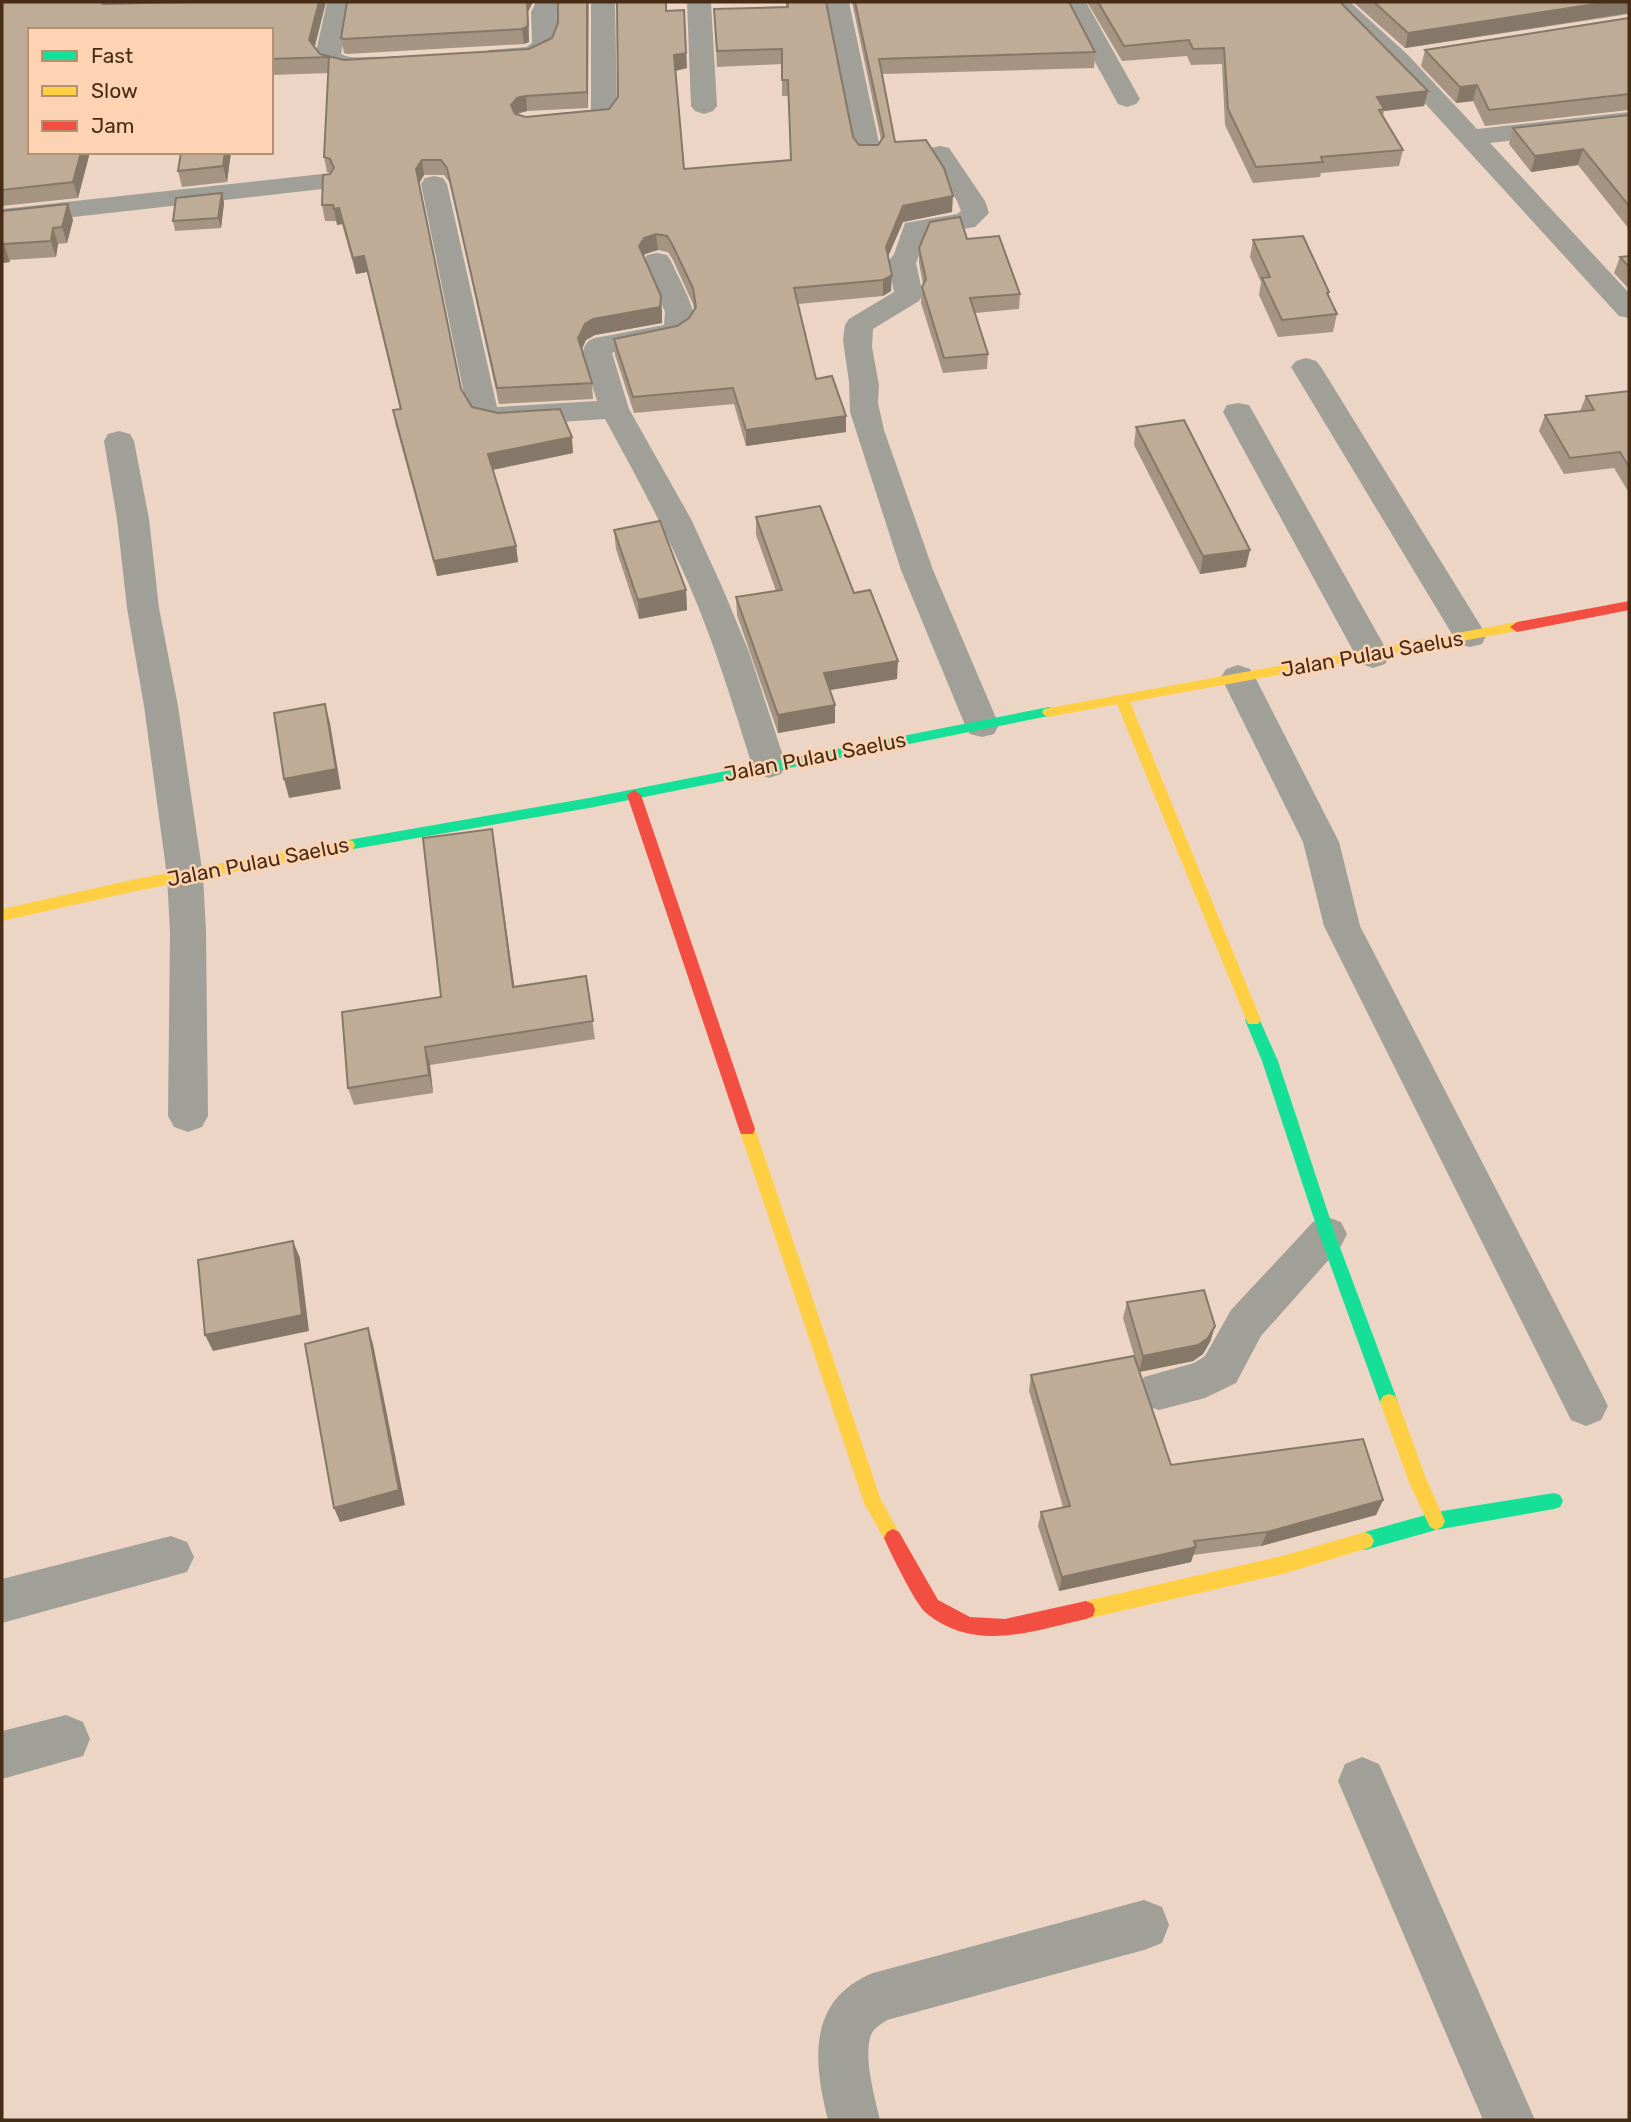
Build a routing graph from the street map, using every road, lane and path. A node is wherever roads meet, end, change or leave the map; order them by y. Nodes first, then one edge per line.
1 (339, 2) edge
2 (548, 2) edge
3 (603, 2) edge
4 (699, 2) edge
5 (837, 2) edge
6 (1074, 2) edge
7 (1336, 2) edge
8 (1425, 54) edge
9 (472, 58) edge
10 (1398, 59) junction
11 (397, 62) edge
12 (1127, 99) dead end
13 (704, 106) dead end
14 (1629, 120) edge
15 (540, 121) edge
16 (1468, 138) junction
17 (868, 152) edge
18 (940, 154) dead end
19 (322, 182) edge
20 (434, 184) edge
21 (2, 217) edge
22 (657, 261) dead end
23 (1629, 310) edge
24 (1306, 368) dead end
25 (614, 409) junction
26 (1238, 412) dead end
27 (119, 441) dead end
28 (1629, 605) edge
29 (1470, 636) junction
30 (1373, 656) junction
31 (1238, 677) junction
32 (1122, 700) junction
33 (982, 724) junction
34 (769, 765) junction
35 (634, 795) junction
36 (185, 876) junction
37 (2, 915) edge
38 (188, 1116) dead end
39 (1326, 1234) junction
40 (1159, 1391) dead end
41 (1586, 1406) dead end
42 (1554, 1502) dead end
43 (1436, 1521) junction
44 (171, 1557) dead end
45 (2, 1601) edge
46 (66, 1739) dead end
47 (2, 1755) edge
48 (1363, 1781) dead end
49 (1144, 1925) dead end
50 (854, 2120) edge
51 (1509, 2120) edge

1 - 11 street
2 - 9 street
3 - 15 street
4 - 13 street
5 - 17 street
6 - 12 street
7 - 10 street
8 - 10 street
10 - 16 street
14 - 16 street
16 - 23 street
18 - 33 street
19 - 21 street
20 - 25 street
22 - 25 street
24 - 29 street
25 - 34 street
26 - 30 street
27 - 36 street
28 - 29 street, Jalan Pulau Saelus
29 - 30 street, Jalan Pulau Saelus
30 - 31 street, Jalan Pulau Saelus
31 - 32 street, Jalan Pulau Saelus
31 - 41 street
32 - 33 street, Jalan Pulau Saelus
32 - 39 street
33 - 34 street, Jalan Pulau Saelus
34 - 35 street, Jalan Pulau Saelus
35 - 36 street, Jalan Pulau Saelus
35 - 43 street
36 - 37 street, Jalan Pulau Saelus
36 - 38 street
39 - 40 street
39 - 43 street
42 - 43 street
44 - 45 street
46 - 47 street
48 - 51 street
49 - 50 street

